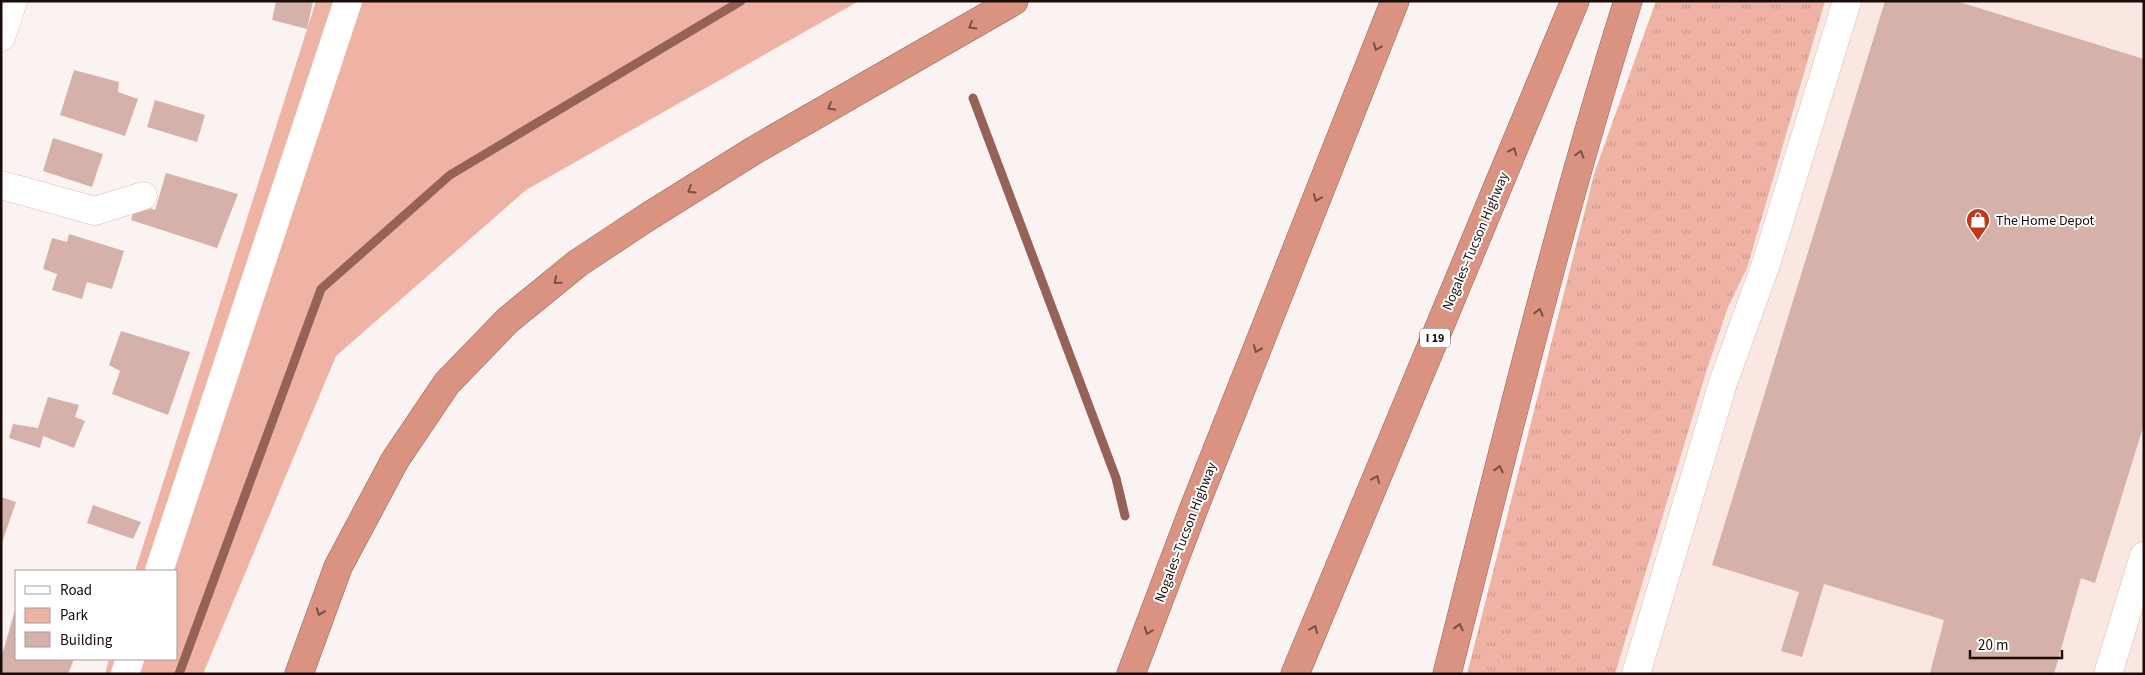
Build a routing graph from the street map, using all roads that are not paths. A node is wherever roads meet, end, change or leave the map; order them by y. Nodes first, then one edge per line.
1 (13, 1) edge
2 (348, 1) edge
3 (1014, 1) edge
4 (1395, 1) edge
5 (1575, 1) edge
6 (1628, 1) edge
7 (1847, 1) edge
8 (1, 37) edge
9 (1, 185) edge
10 (143, 196) dead end
11 (2144, 556) edge
12 (159, 570) edge
13 (130, 660) edge
14 (125, 674) edge
15 (299, 674) edge
16 (1131, 674) edge
17 (1295, 674) edge
18 (1447, 674) edge
19 (1636, 674) edge
20 (2108, 674) edge

1 - 8 street
2 - 12 street
3 -> 15 highway
4 -> 16 highway, Nogales–Tucson Highway
17 -> 5 highway, Nogales–Tucson Highway / I 19
18 -> 6 highway
7 - 19 street
9 - 10 street
11 - 20 street
13 - 14 street

